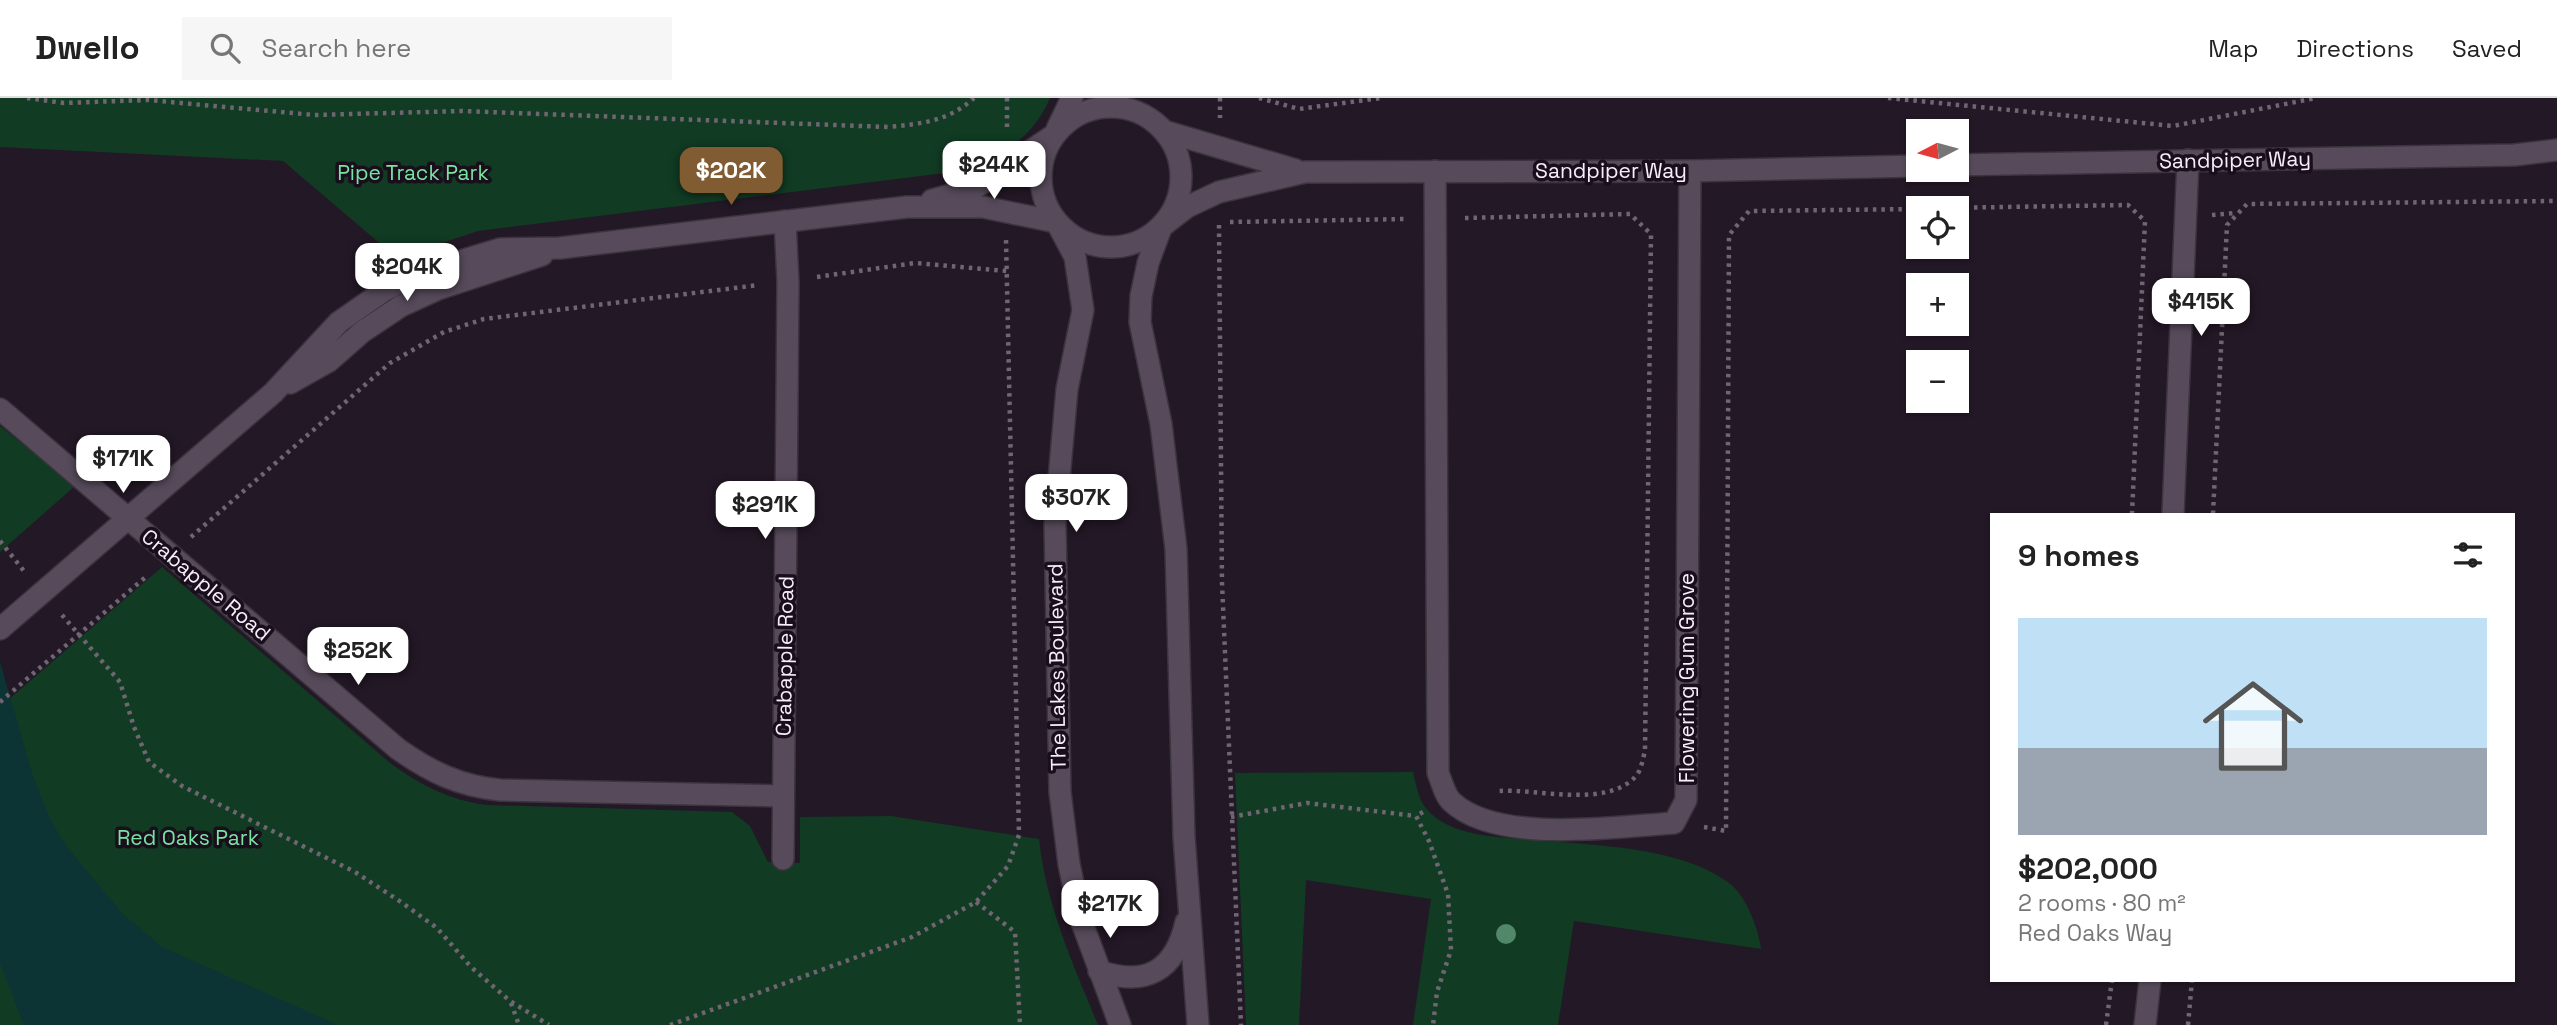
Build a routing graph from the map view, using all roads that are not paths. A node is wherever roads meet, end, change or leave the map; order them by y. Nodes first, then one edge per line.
1 (1072, 98) edge
2 (1148, 98) edge
3 (1163, 129) junction
4 (1054, 134) junction
5 (2557, 150) edge
6 (2514, 155) junction
7 (2188, 160) junction
8 (2557, 160) edge
9 (1969, 165) edge
10 (1906, 166) edge
11 (1435, 171) junction
12 (1690, 171) junction
13 (1305, 172) junction
14 (907, 207) junction
15 (785, 221) junction
16 (1057, 223) junction
17 (1163, 226) junction
18 (0, 409) edge
19 (2173, 513) edge
20 (128, 519) junction
21 (0, 629) edge
22 (783, 796) junction
23 (783, 859) dead end
24 (1189, 906) junction
25 (1098, 971) junction
26 (2150, 982) edge
27 (1119, 1025) edge
28 (1198, 1025) edge
29 (2145, 1025) edge

1 - 4 street
2 - 3 street
3 - 4 street
3 - 13 street, Sandpiper Way
3 - 17 street
4 - 14 street
4 - 16 street
5 - 6 street, Sandpiper Way
6 - 7 street, Sandpiper Way
6 - 8 street, Sandpiper Way
7 - 9 street, Sandpiper Way
7 - 19 street
10 - 12 street, Sandpiper Way
11 - 12 street, Sandpiper Way
11 - 12 street, Flowering Gum Grove
11 - 13 street, Sandpiper Way
13 - 17 street, Sandpiper Way
14 - 15 street
14 - 16 street
15 - 20 street
15 - 22 street, Crabapple Road
16 - 17 street
16 - 25 street, The Lakes Boulevard
17 - 24 street
18 - 20 street, Crabapple Road
20 - 21 street
20 - 22 street, Crabapple Road
22 - 23 street, Crabapple Road
24 - 25 street
24 - 28 street
25 - 27 street, The Lakes Boulevard
26 - 29 street

